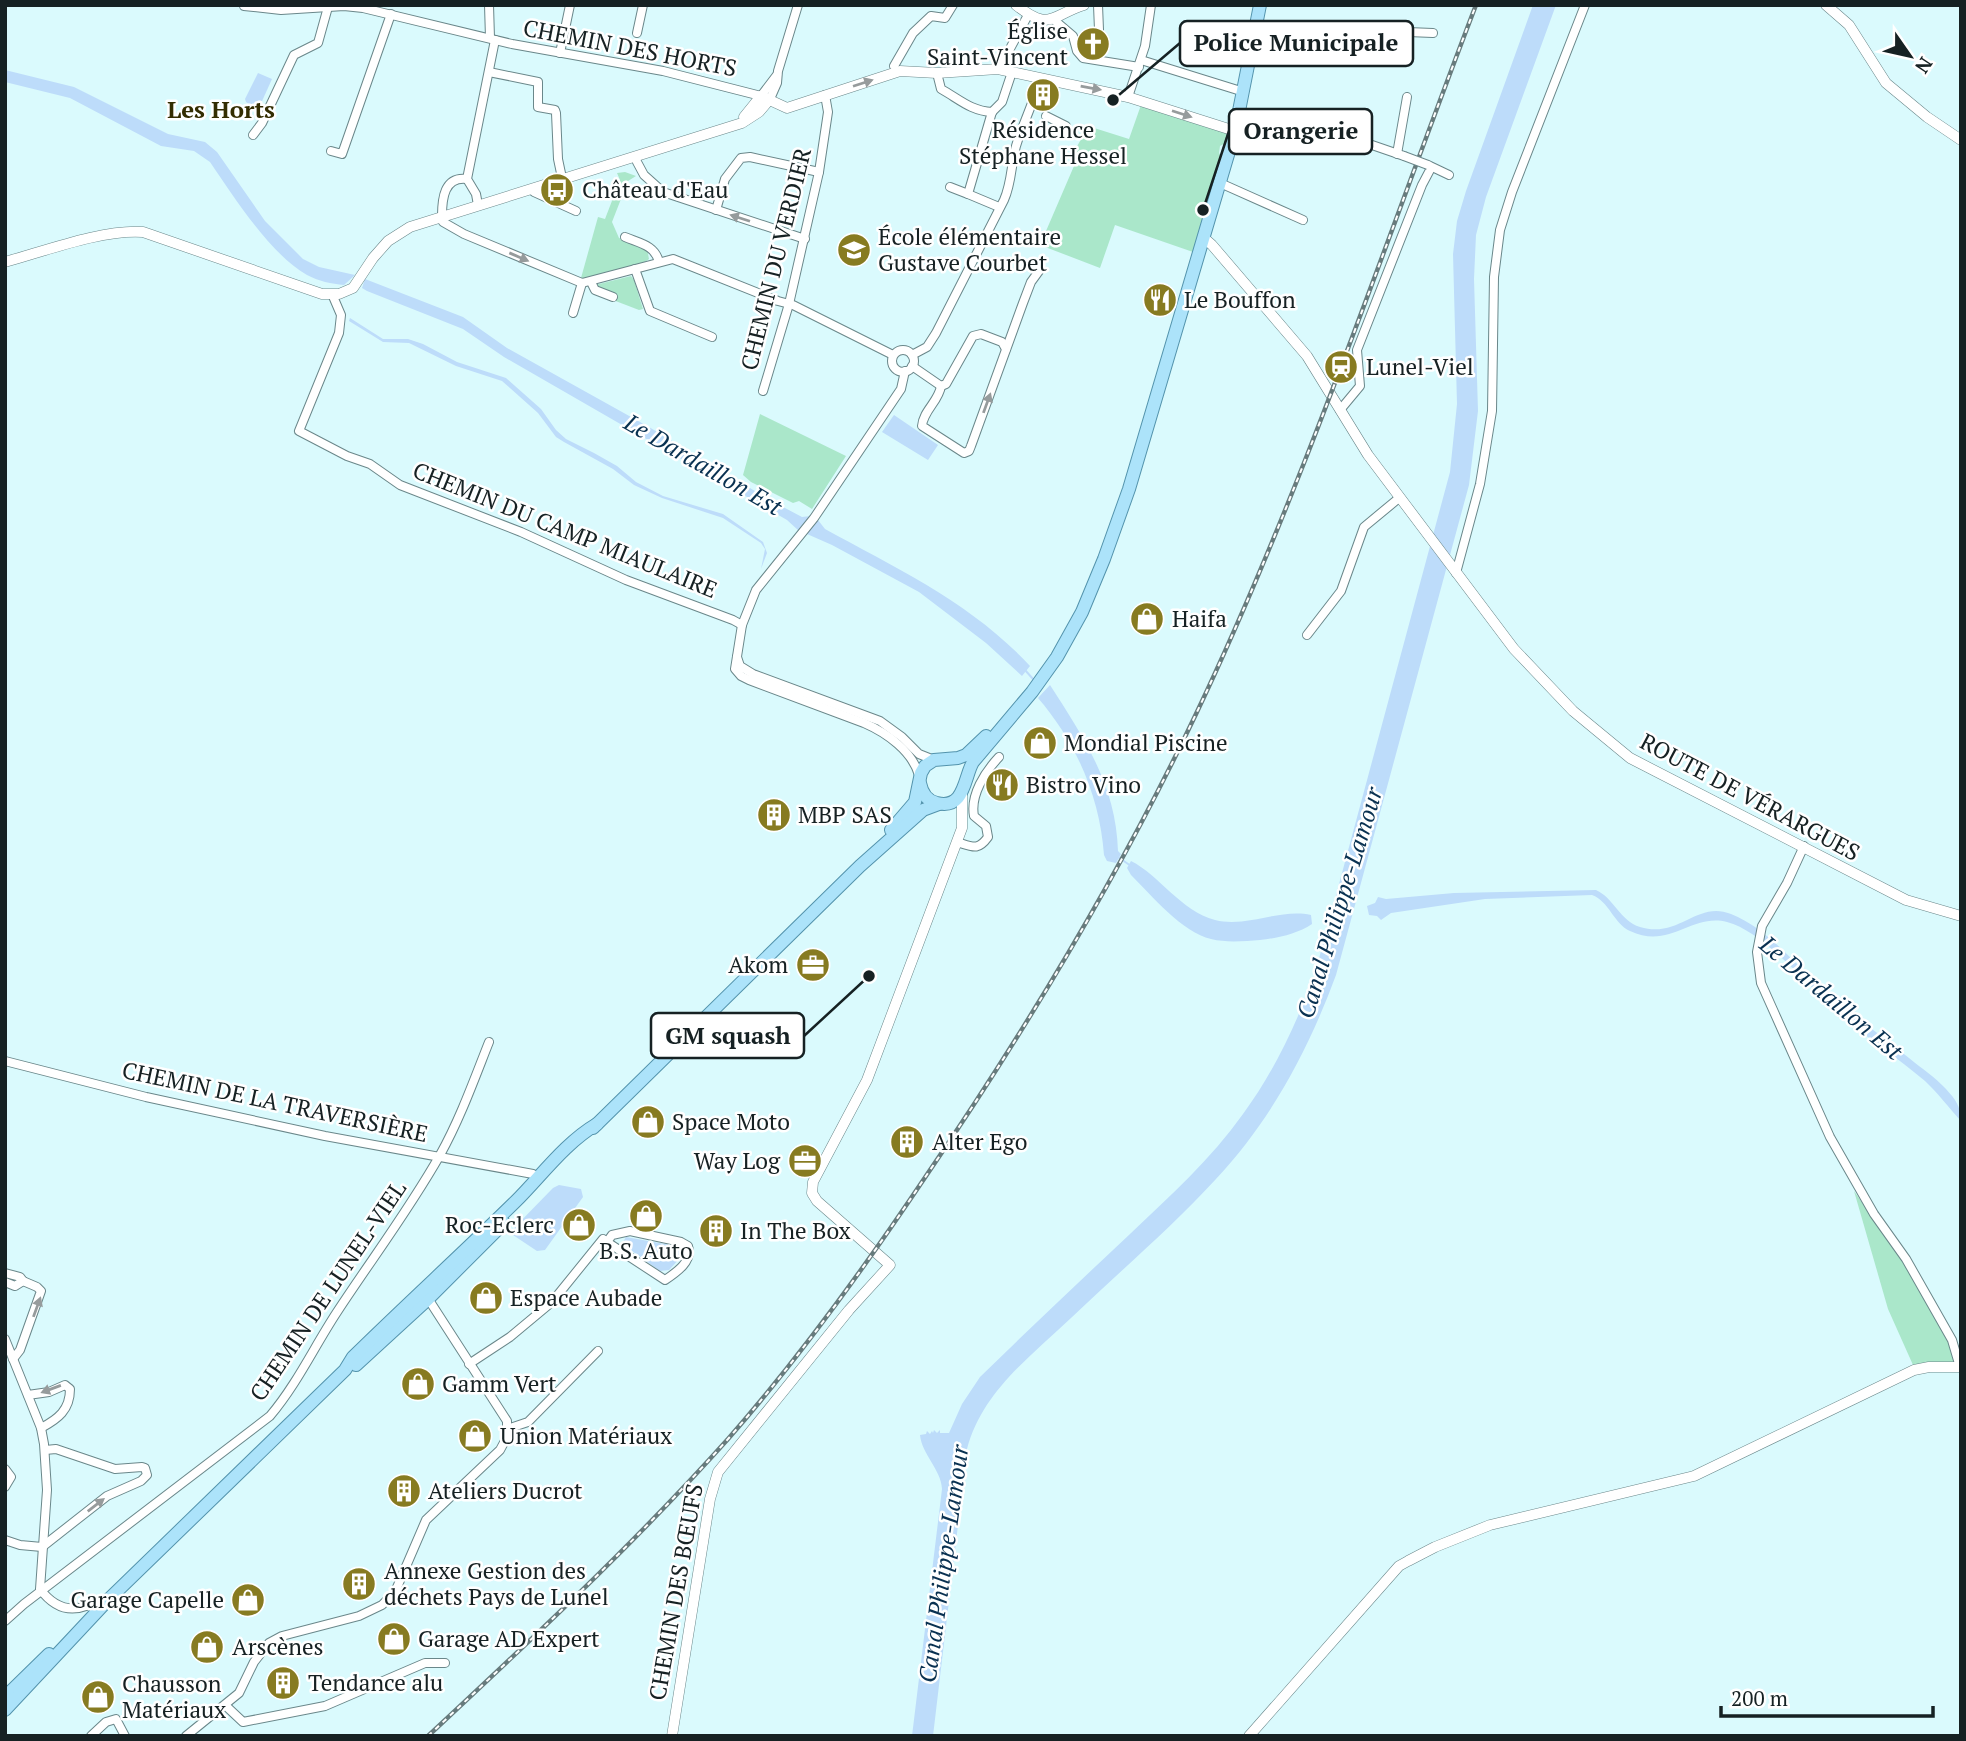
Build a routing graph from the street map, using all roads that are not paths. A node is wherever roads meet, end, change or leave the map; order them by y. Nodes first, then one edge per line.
1 (489, 5) edge
2 (570, 5) edge
3 (643, 5) edge
4 (798, 5) edge
5 (1016, 5) edge
6 (1084, 5) edge
7 (1098, 5) edge
8 (1151, 5) edge
9 (1259, 5) edge
10 (1585, 5) edge
11 (1826, 5) edge
12 (244, 6) edge
13 (957, 6) edge
14 (328, 7) junction
15 (391, 14) junction
16 (1028, 15) junction
17 (1053, 19) junction
18 (1256, 26) junction
19 (1099, 30) dead end
20 (637, 33) dead end
21 (1433, 33) dead end
22 (492, 39) junction
23 (560, 53) junction
24 (1140, 64) junction
25 (894, 66) dead end
26 (1007, 71) junction
27 (488, 72) junction
28 (937, 73) junction
29 (1040, 79) junction
30 (1244, 92) junction
31 (825, 95) junction
32 (1128, 97) junction
33 (1407, 97) dead end
34 (765, 98) junction
35 (992, 112) junction
36 (1046, 116) dead end
37 (1238, 118) junction
38 (1235, 131) junction
39 (1063, 133) dead end
40 (253, 135) dead end
41 (1961, 140) edge
42 (331, 151) dead end
43 (1400, 155) junction
44 (636, 160) junction
45 (1430, 167) junction
46 (819, 172) junction
47 (1449, 175) dead end
48 (562, 178) junction
49 (467, 179) junction
50 (1220, 183) junction
51 (950, 187) dead end
52 (534, 190) junction
53 (968, 194) junction
54 (999, 207) junction
55 (477, 208) junction
56 (716, 210) junction
57 (576, 211) dead end
58 (443, 219) junction
59 (1303, 220) dead end
60 (625, 237) dead end
61 (1204, 238) junction
62 (805, 239) junction
63 (5, 262) edge
64 (659, 262) junction
65 (635, 269) junction
66 (1039, 271) dead end
67 (587, 283) junction
68 (332, 295) junction
69 (612, 297) dead end
70 (789, 304) junction
71 (573, 313) dead end
72 (712, 337) dead end
73 (1006, 349) junction
74 (893, 355) junction
75 (912, 355) junction
76 (908, 369) junction
77 (941, 386) junction
78 (763, 391) dead end
79 (1340, 410) junction
80 (1399, 498) junction
81 (1454, 569) junction
82 (742, 625) junction
83 (1307, 635) dead end
84 (737, 654) junction
85 (1020, 705) junction
86 (999, 757) dead end
87 (941, 759) junction
88 (966, 778) junction
89 (920, 781) junction
90 (962, 794) junction
91 (941, 804) junction
92 (958, 841) junction
93 (1804, 846) junction
94 (860, 866) junction
95 (1961, 916) edge
96 (489, 1042) dead end
97 (5, 1061) edge
98 (597, 1124) junction
99 (439, 1157) junction
100 (537, 1178) junction
101 (607, 1242) junction
102 (5, 1273) edge
103 (23, 1281) junction
104 (5, 1282) edge
105 (425, 1294) junction
106 (6, 1342) edge
107 (598, 1351) dead end
108 (13, 1359) junction
109 (469, 1364) junction
110 (1961, 1367) edge
111 (28, 1395) junction
112 (41, 1428) junction
113 (508, 1429) junction
114 (45, 1450) junction
115 (5, 1469) edge
116 (5, 1488) edge
117 (5, 1540) edge
118 (42, 1547) junction
119 (41, 1591) junction
120 (108, 1600) junction
121 (5, 1621) edge
122 (65, 1645) junction
123 (445, 1663) dead end
124 (5, 1697) edge
125 (226, 1706) junction
126 (5, 1710) edge
127 (91, 1736) edge
128 (125, 1736) edge
129 (186, 1736) edge
130 (671, 1736) edge
131 (1249, 1736) edge

1 - 22 street
2 - 23 street
3 - 20 street
4 - 34 street
5 - 16 street
6 - 17 street
7 - 19 street
8 - 24 street
9 - 18 main road
10 - 81 street
11 - 41 street
12 - 14 street, CHEMIN DES HORTS
13 - 25 street
14 - 15 street, CHEMIN DES HORTS
14 - 40 street
15 - 22 street, CHEMIN DES HORTS
15 - 42 street
16 - 17 street
16 - 26 street
17 - 24 street
18 - 21 street
18 - 30 main road
22 - 23 street, CHEMIN DES HORTS
22 - 27 street
23 - 34 street, CHEMIN DES HORTS
24 - 30 street
24 - 32 street
26 - 28 street
26 - 29 street
26 - 35 street
27 - 48 street
27 - 49 street
31 -> 28 street
28 - 35 street
29 -> 32 street
29 - 54 street
30 - 37 main road
31 - 34 street
31 - 46 street, CHEMIN DU VERDIER
32 -> 38 street
33 - 43 street
34 - 44 street
35 - 53 street
36 - 39 street
37 - 38 main road
37 - 43 street
38 - 50 main road
43 - 45 street, bridge
44 - 48 street
44 - 52 street
44 - 56 street
45 - 47 street
45 - 79 street
46 - 56 street
46 - 62 street, CHEMIN DU VERDIER
48 - 52 street
49 - 55 street
49 - 58 street
50 - 59 street
50 - 61 main road
51 - 53 street
52 - 55 street
52 - 57 street
53 - 54 street
54 - 75 street
55 - 58 street
62 -> 56 street
58 -> 67 street
58 - 68 street
60 - 64 street
61 - 79 street, ROUTE DE VÉRARGUES
61 - 85 main road
62 - 70 street, CHEMIN DU VERDIER
63 - 68 street
64 - 65 street
64 - 70 street
65 - 67 street
65 - 72 street
66 - 73 street
67 - 69 street
67 - 71 street
68 - 82 street, CHEMIN DU CAMP MIAULAIRE
70 - 74 street
70 - 78 street, CHEMIN DU VERDIER
73 - 77 street
77 -> 73 street
74 - 75 street
74 - 76 street
75 - 76 street
76 - 77 street
76 - 82 street
79 - 80 street, ROUTE DE VÉRARGUES
80 - 81 street, ROUTE DE VÉRARGUES
80 - 83 street
81 - 93 street, ROUTE DE VÉRARGUES
82 - 84 street
84 - 87 street
84 - 89 street
85 - 87 main road
85 - 88 main road
86 - 92 street
87 - 88 main road
87 - 89 main road
88 - 90 main road
89 - 91 main road
89 - 94 main road
90 - 91 main road
90 - 92 street
91 - 92 street
91 - 94 main road
92 - 130 street, CHEMIN DES BŒUFS
93 - 95 street, ROUTE DE VÉRARGUES
93 - 110 street
94 - 98 main road
96 - 99 street, CHEMIN DE LUNEL-VIEL
97 - 99 street, CHEMIN DE LA TRAVERSIÈRE
98 - 100 main road
98 - 105 main road
99 - 100 street, CHEMIN DE LA TRAVERSIÈRE
99 - 119 street, CHEMIN DE LUNEL-VIEL
100 - 105 main road
101 - 101 street
101 - 109 street
102 - 103 street
103 - 104 street
108 -> 103 street
105 - 109 street
105 - 120 main road
106 - 108 street
107 - 113 street
108 - 111 street
109 - 113 street
110 - 131 street
111 - 112 street
112 -> 111 street
112 - 114 street
113 - 125 street
114 - 118 street
118 -> 114 street
115 - 116 street
117 - 118 street
118 - 119 street
119 - 120 street
119 - 121 street, CHEMIN DE LUNEL-VIEL
120 - 122 main road
122 - 124 main road
122 - 126 main road
123 - 125 street
125 - 129 street
127 - 128 street

